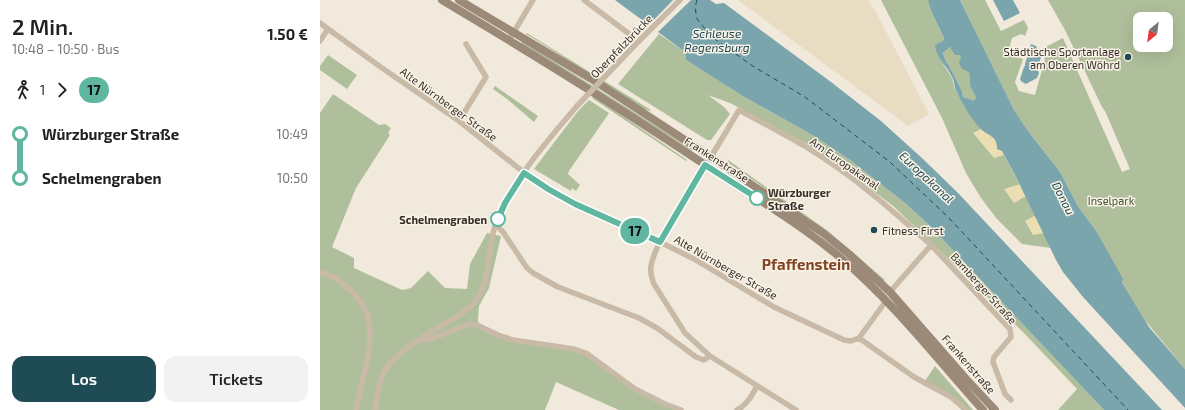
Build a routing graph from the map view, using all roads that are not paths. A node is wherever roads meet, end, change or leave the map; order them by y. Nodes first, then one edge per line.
1 (442, 0) edge
2 (459, 0) edge
3 (533, 0) edge
4 (584, 0) edge
5 (680, 0) edge
6 (320, 23) edge
7 (328, 29) junction
8 (514, 32) junction
9 (632, 36) dead end
10 (509, 40) junction
11 (320, 41) edge
12 (466, 44) dead end
13 (459, 121) junction
14 (711, 157) junction
15 (705, 165) junction
16 (524, 173) junction
17 (496, 225) junction
18 (660, 242) junction
19 (930, 245) junction
20 (320, 272) edge
21 (890, 292) junction
22 (886, 300) junction
23 (858, 338) junction
24 (419, 340) junction
25 (710, 356) junction
26 (757, 386) junction
27 (1011, 400) dead end
28 (356, 410) edge
29 (375, 410) edge
30 (681, 410) edge
31 (737, 410) edge
32 (796, 410) edge
33 (966, 410) edge
34 (983, 410) edge
35 (995, 410) edge

1 - 10 main road, Frankenstraße
2 - 8 main road, Frankenstraße
3 - 8 street
4 - 9 street
5 - 16 street, Oberpfalzbrücke, bridge
6 - 7 street, Alte Nürnberger Straße
7 - 11 street
7 - 13 street, Alte Nürnberger Straße
8 - 10 street
8 - 14 main road, Frankenstraße
10 - 15 main road, Frankenstraße
12 - 13 street
13 - 16 street, Alte Nürnberger Straße
14 - 15 street
14 - 19 street, Am Europakanal
14 - 21 main road, Frankenstraße
15 - 18 street
15 - 22 main road, Frankenstraße
16 - 17 street
16 - 18 street, Alte Nürnberger Straße
17 - 24 street
17 - 25 street
18 - 23 street, Alte Nürnberger Straße
18 - 25 street
19 - 21 street
19 - 27 street, Bamberger Straße
20 - 28 street
21 - 35 main road, Frankenstraße
22 - 23 street
22 - 34 main road, Frankenstraße
23 - 33 street
24 - 29 street
24 - 30 street
25 - 26 street
26 - 31 street
26 - 32 street

